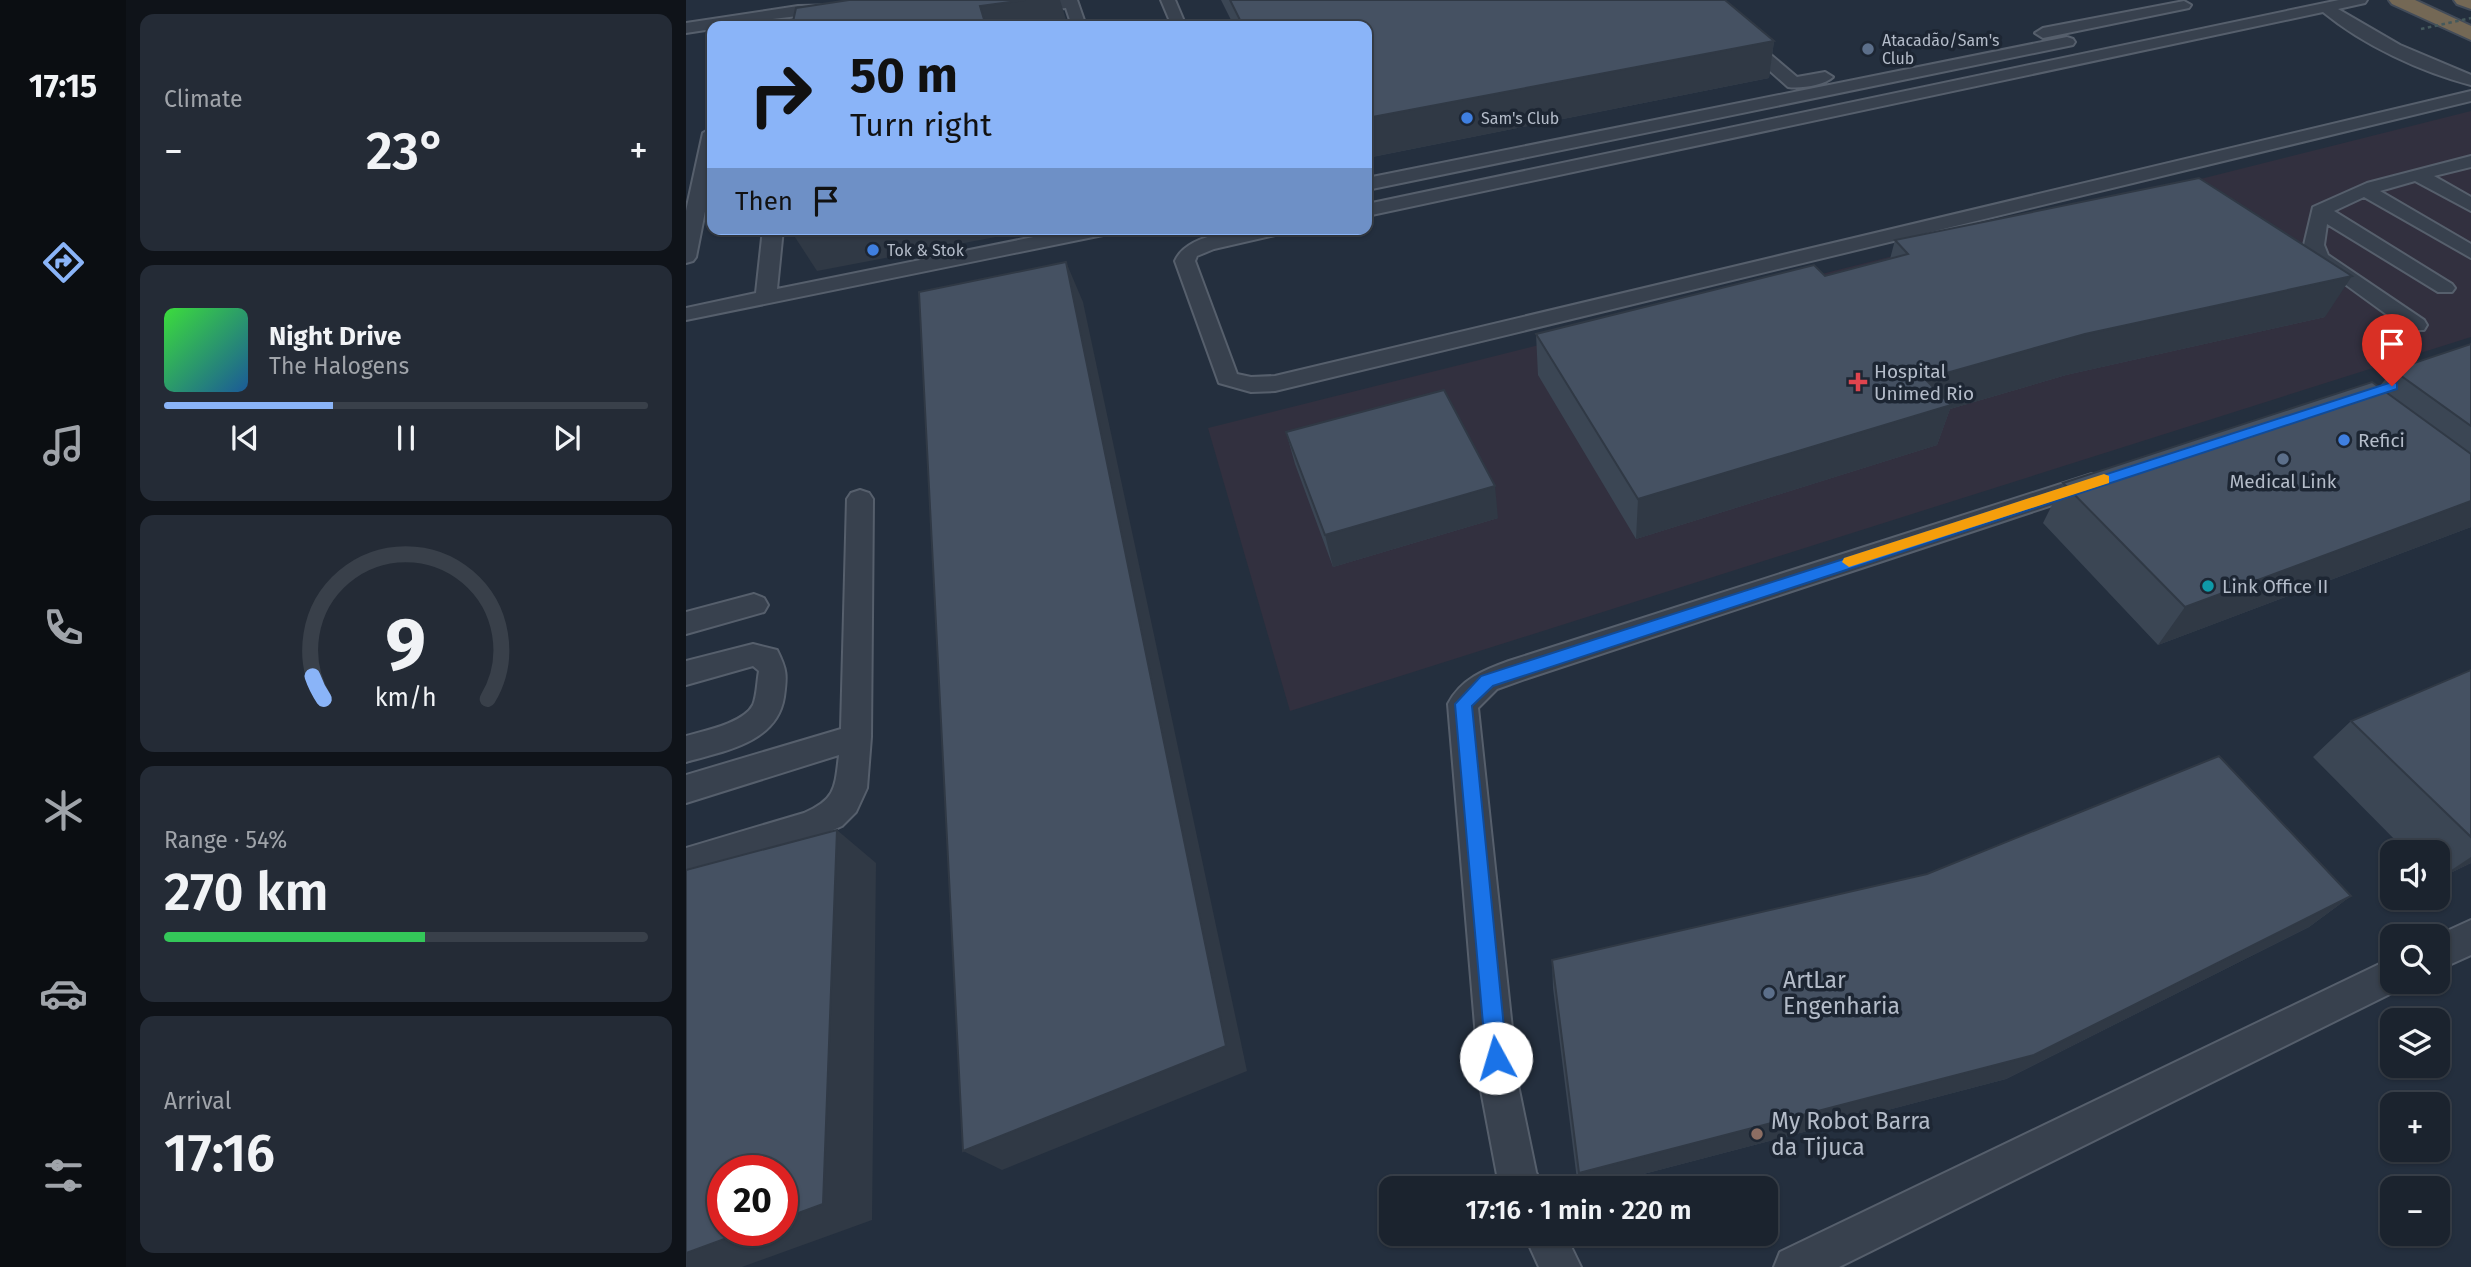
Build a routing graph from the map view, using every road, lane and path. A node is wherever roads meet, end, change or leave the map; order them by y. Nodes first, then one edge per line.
1 (1168, 0) edge
2 (1697, 0) edge
3 (2360, 0) edge
4 (2399, 0) edge
5 (2463, 0) edge
6 (2180, 3) edge
7 (2471, 3) edge
8 (2326, 7) junction
9 (1013, 9) dead end
10 (2201, 15) dead end
11 (2471, 18) edge
12 (798, 19) edge
13 (773, 21) edge
14 (846, 21) edge
15 (1078, 21) edge
16 (1177, 21) edge
17 (707, 26) edge
18 (686, 28) edge
19 (2421, 29) dead end
20 (2471, 34) edge
21 (2471, 80) edge
22 (2471, 96) edge
23 (2471, 161) edge
24 (2419, 176) junction
25 (1372, 183) edge
26 (707, 184) edge
27 (2366, 190) junction
28 (2471, 205) edge
29 (1372, 209) edge
30 (2320, 211) junction
31 (703, 224) edge
32 (772, 235) edge
33 (1052, 235) edge
34 (1249, 235) edge
35 (2471, 252) edge
36 (686, 257) edge
37 (2445, 288) dead end
38 (766, 298) junction
39 (686, 314) edge
40 (2416, 326) dead end
41 (2116, 475) edge
42 (860, 499) dead end
43 (754, 605) dead end
44 (686, 623) edge
45 (686, 673) edge
46 (856, 737) junction
47 (686, 749) edge
48 (686, 789) edge
49 (686, 863) edge
50 (2471, 937) edge
51 (2450, 947) edge
52 (2380, 981) edge
53 (1517, 1176) edge
54 (1550, 1246) edge
55 (1560, 1267) edge
56 (1795, 1267) edge

1 - 16 lane
2 - 6 lane
3 - 8 lane
4 - 20 highway
5 - 7 highway
8 - 21 lane
8 - 29 lane
9 - 15 lane
10 - 25 lane
11 - 19 path, bridge
12 - 13 lane
12 - 14 lane
17 - 18 lane
22 - 34 lane
23 - 24 lane
24 - 27 lane
24 - 28 lane
26 - 31 lane
27 - 30 lane
27 - 35 lane
30 - 37 lane
30 - 40 lane
31 - 36 lane
32 - 38 lane
33 - 38 lane
38 - 39 lane
41 - 53 lane
42 - 46 lane
43 - 44 lane
45 - 47 lane
46 - 48 lane
46 - 49 lane
50 - 51 lane
52 - 56 lane
54 - 55 lane

